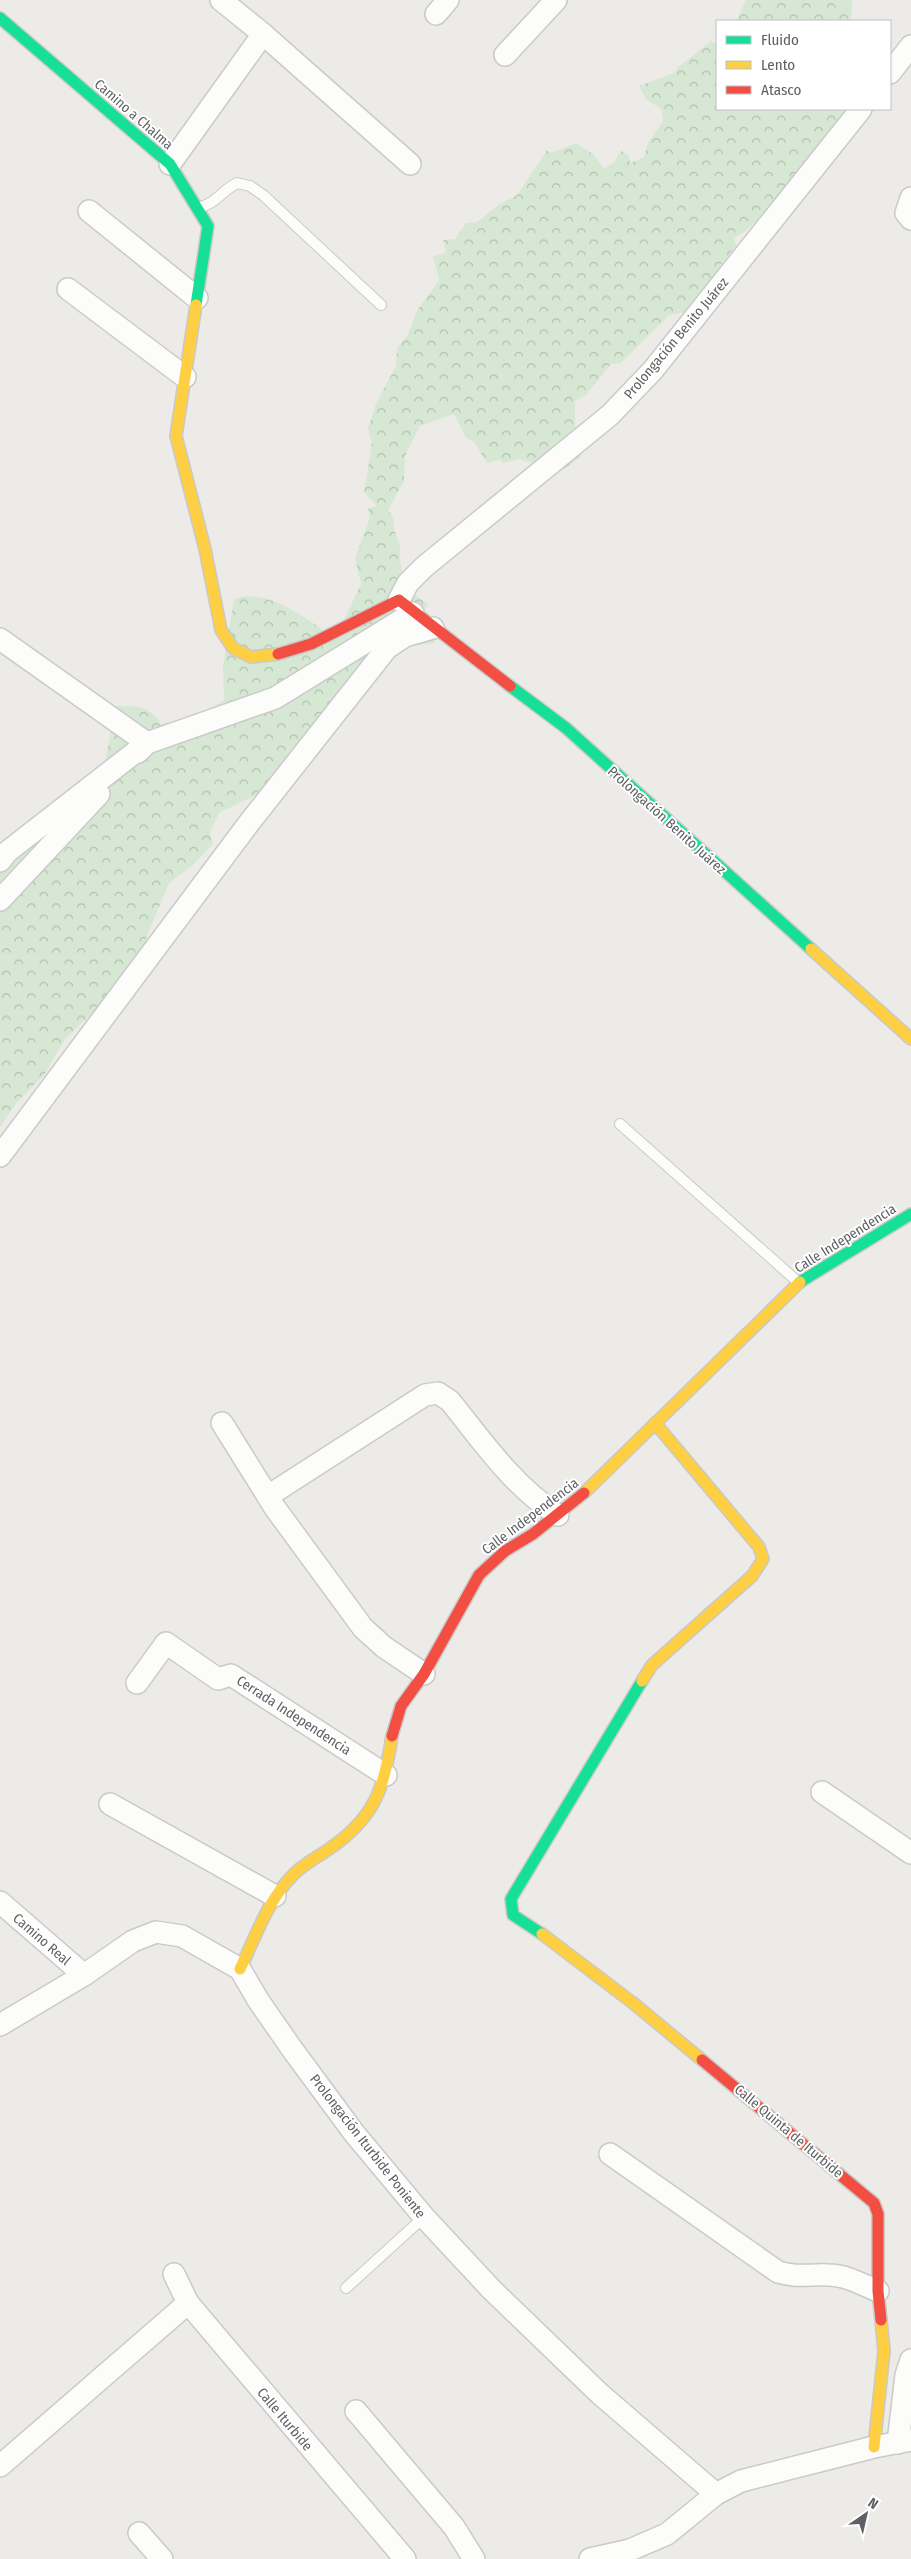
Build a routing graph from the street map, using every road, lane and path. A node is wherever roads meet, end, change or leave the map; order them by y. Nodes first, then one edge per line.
1 (220, 0) edge
2 (556, 0) edge
3 (0, 18) edge
4 (263, 34) junction
5 (911, 46) edge
6 (505, 55) dead end
7 (891, 72) edge
8 (860, 110) edge
9 (170, 164) junction
10 (410, 164) dead end
11 (911, 198) edge
12 (197, 208) junction
13 (89, 211) dead end
14 (911, 219) edge
15 (68, 290) dead end
16 (197, 298) junction
17 (381, 305) dead end
18 (185, 377) junction
19 (406, 606) junction
20 (434, 628) junction
21 (0, 639) edge
22 (147, 743) junction
23 (0, 860) edge
24 (0, 900) edge
25 (911, 1039) edge
26 (620, 1124) dead end
27 (0, 1156) edge
28 (911, 1214) edge
29 (799, 1283) junction
30 (222, 1423) dead end
31 (655, 1423) junction
32 (268, 1496) junction
33 (558, 1516) junction
34 (424, 1674) junction
35 (137, 1683) dead end
36 (386, 1775) junction
37 (822, 1792) dead end
38 (110, 1804) dead end
39 (911, 1853) edge
40 (275, 1896) junction
41 (1, 1906) edge
42 (240, 1969) junction
43 (84, 1975) junction
44 (0, 2025) edge
45 (610, 2154) dead end
46 (424, 2217) junction
47 (174, 2274) dead end
48 (346, 2288) dead end
49 (878, 2291) junction
50 (188, 2303) junction
51 (911, 2360) edge
52 (356, 2411) dead end
53 (904, 2442) edge
54 (874, 2447) junction
55 (0, 2466) edge
56 (716, 2494) junction
57 (139, 2533) dead end
58 (162, 2559) edge
59 (405, 2559) edge
60 (474, 2559) edge
61 (590, 2559) edge

1 - 4 street
2 - 6 street
3 - 9 street, Camino a Chalma
4 - 9 street
4 - 10 street
5 - 7 street
8 - 19 street, Prolongación Benito Juárez
9 - 12 street, Camino a Chalma
11 - 14 street
12 - 16 street, Camino a Chalma
12 - 17 lane
13 - 16 street
15 - 18 street
16 - 18 street, Camino a Chalma
18 - 19 street, Camino a Chalma
19 - 20 street, Prolongación Benito Juárez
19 - 22 street
20 - 25 street, Prolongación Benito Juárez
20 - 27 street
21 - 22 street
22 - 23 street
22 - 24 street
26 - 29 lane
28 - 29 street, Calle Independencia
29 - 31 street, Calle Independencia
30 - 32 street
31 - 33 street, Calle Independencia
31 - 49 street, Calle Quinta de Iturbide
32 - 33 street
32 - 34 street
33 - 34 street, Calle Independencia
34 - 36 street, Calle Independencia
35 - 36 street, Cerrada Independencia
36 - 40 street, Calle Independencia
37 - 39 street
38 - 40 street
40 - 42 street, Calle Independencia
41 - 43 street, Camino Real
42 - 43 street
42 - 46 street, Prolongación Iturbide Poniente
43 - 44 street
45 - 49 street
46 - 48 lane
46 - 56 street, Prolongación Iturbide Poniente
47 - 50 street, Calle Iturbide
49 - 54 street, Calle Quinta de Iturbide
50 - 55 street
50 - 59 street, Calle Iturbide
51 - 53 street
52 - 60 street
53 - 54 street
54 - 56 street
56 - 61 street
57 - 58 street

